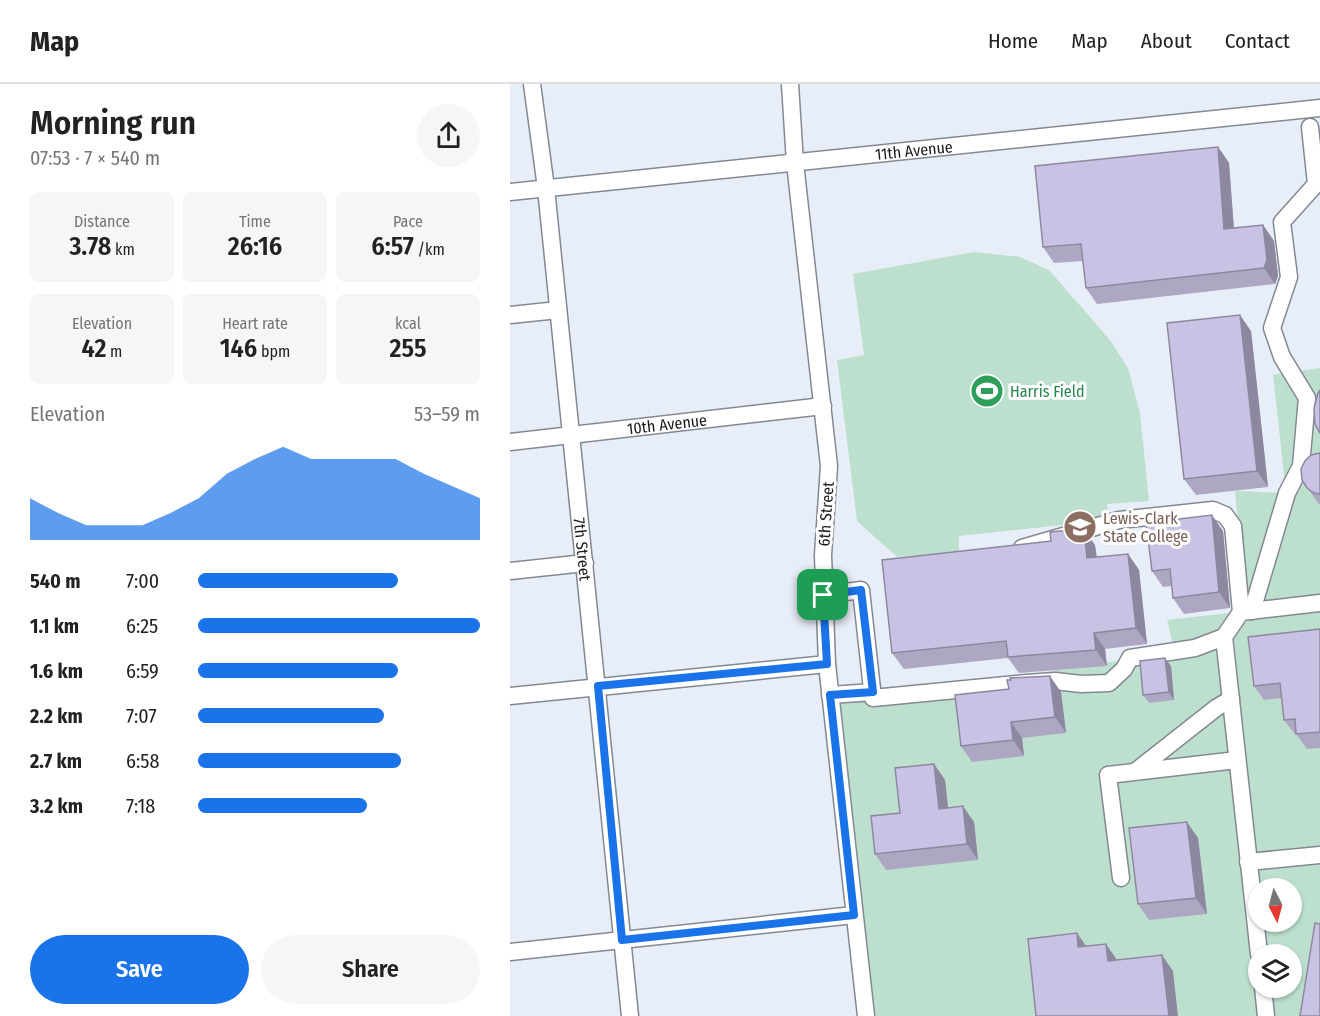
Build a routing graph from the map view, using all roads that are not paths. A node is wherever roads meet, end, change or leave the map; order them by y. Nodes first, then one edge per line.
1 (532, 84) edge
2 (790, 84) edge
3 (1320, 108) edge
4 (1310, 127) dead end
5 (795, 163) junction
6 (546, 188) junction
7 (510, 192) edge
8 (558, 310) junction
9 (510, 315) edge
10 (823, 406) junction
11 (571, 435) junction
12 (510, 442) edge
13 (1004, 550) edge
14 (585, 563) junction
15 (510, 571) edge
16 (823, 595) junction
17 (1320, 603) edge
18 (1246, 611) junction
19 (1224, 637) junction
20 (827, 664) junction
21 (598, 686) junction
22 (873, 692) junction
23 (830, 695) junction
24 (510, 696) edge
25 (1230, 699) junction
26 (1237, 760) junction
27 (1135, 772) junction
28 (1320, 855) edge
29 (1248, 862) junction
30 (1121, 878) dead end
31 (854, 915) junction
32 (622, 940) junction
33 (1258, 944) edge
34 (510, 952) edge
35 (1264, 998) edge
36 (630, 1016) edge
37 (866, 1016) edge
38 (1266, 1016) edge

1 - 6 street, 7th Street
2 - 5 street, 6th Street
3 - 5 street, 11th Avenue
4 - 18 street
5 - 6 street, 11th Avenue
5 - 10 street, 6th Street
6 - 7 street, 11th Avenue
6 - 8 street, 7th Street
8 - 9 street
8 - 11 street, 7th Street
10 - 11 street, 10th Avenue
10 - 16 street, 6th Street
11 - 12 street, 10th Avenue
11 - 14 street, 7th Street
13 - 18 street
14 - 15 street
14 - 21 street, 7th Street
16 - 20 street, 6th Street
16 - 22 street
17 - 18 street
18 - 19 street
19 - 22 street
19 - 25 street
20 - 21 street
20 - 23 street, 6th Street
21 - 24 street
21 - 32 street, 7th Street
22 - 23 street
23 - 31 street, 6th Street
25 - 26 street
25 - 27 street
26 - 27 street
26 - 29 street
27 - 30 street
28 - 29 street
29 - 33 street
31 - 32 street
31 - 37 street, 6th Street
32 - 34 street
32 - 36 street, 7th Street
35 - 38 street

